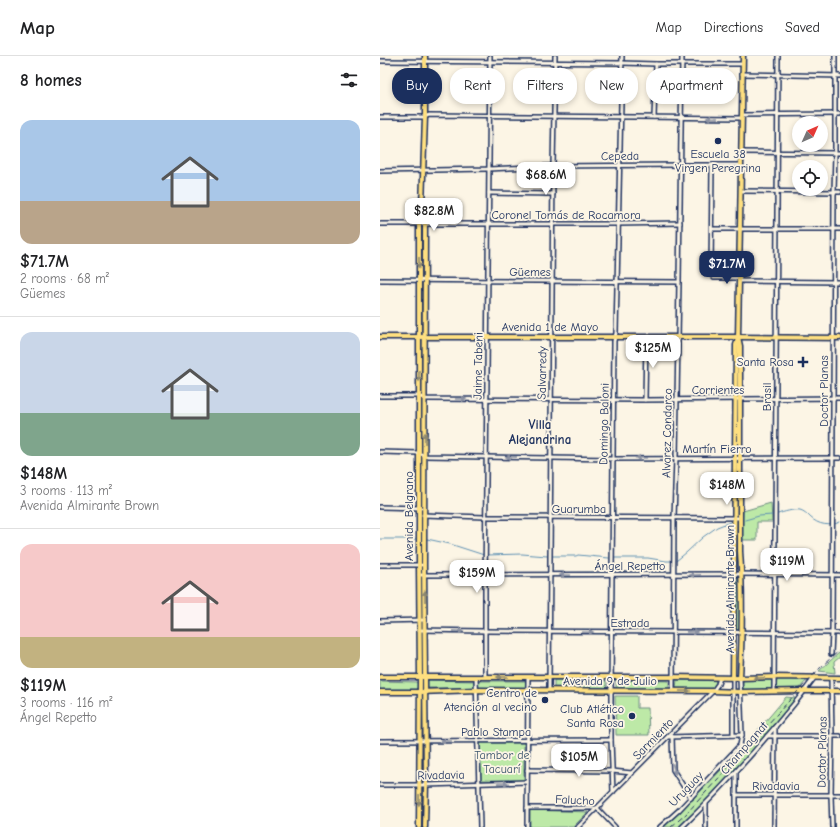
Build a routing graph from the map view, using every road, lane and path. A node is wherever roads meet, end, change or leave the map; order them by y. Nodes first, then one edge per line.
1 (425, 56) edge
2 (490, 56) edge
3 (555, 56) edge
4 (622, 56) edge
5 (682, 56) edge
6 (743, 56) edge
7 (778, 56) edge
8 (835, 56) edge
9 (380, 61) edge
10 (425, 61) junction
11 (490, 62) junction
12 (555, 62) junction
13 (622, 63) junction
14 (656, 64) junction
15 (682, 64) junction
16 (742, 64) junction
17 (742, 74) junction
18 (778, 75) junction
19 (835, 76) junction
20 (840, 76) edge
21 (835, 114) junction
22 (840, 114) edge
23 (778, 115) junction
24 (425, 116) junction
25 (489, 116) junction
26 (380, 117) edge
27 (554, 117) junction
28 (621, 117) junction
29 (654, 117) junction
30 (742, 117) junction
31 (682, 118) junction
32 (742, 152) junction
33 (778, 153) junction
34 (836, 153) junction
35 (840, 154) edge
36 (619, 165) junction
37 (681, 165) junction
38 (712, 165) junction
39 (741, 165) junction
40 (553, 166) junction
41 (488, 169) junction
42 (380, 171) edge
43 (423, 171) junction
44 (741, 191) junction
45 (777, 192) junction
46 (834, 192) junction
47 (840, 192) edge
48 (489, 193) junction
49 (553, 194) junction
50 (422, 206) junction
51 (680, 223) junction
52 (380, 224) edge
53 (419, 224) junction
54 (425, 224) junction
55 (488, 224) junction
56 (618, 224) junction
57 (553, 225) junction
58 (712, 229) junction
59 (777, 229) junction
60 (834, 229) junction
61 (840, 229) edge
62 (740, 230) junction
63 (380, 280) edge
64 (419, 280) junction
65 (425, 280) junction
66 (740, 280) junction
67 (488, 281) junction
68 (552, 281) junction
69 (617, 282) junction
70 (679, 282) junction
71 (776, 282) junction
72 (834, 282) junction
73 (840, 282) edge
74 (380, 337) edge
75 (419, 337) junction
76 (425, 337) junction
77 (487, 337) junction
78 (615, 337) junction
79 (646, 337) junction
80 (678, 337) junction
81 (738, 337) junction
82 (552, 338) junction
83 (776, 338) junction
84 (834, 338) junction
85 (840, 338) edge
86 (380, 396) edge
87 (419, 396) junction
88 (833, 398) junction
89 (840, 398) edge
90 (425, 399) junction
91 (487, 399) junction
92 (551, 399) junction
93 (614, 399) junction
94 (738, 399) junction
95 (776, 399) junction
96 (645, 400) junction
97 (676, 400) junction
98 (380, 452) edge
99 (419, 453) junction
100 (425, 456) junction
101 (486, 457) junction
102 (550, 458) junction
103 (676, 458) junction
104 (738, 458) junction
105 (776, 458) junction
106 (833, 458) junction
107 (840, 458) edge
108 (613, 459) junction
109 (380, 508) edge
110 (419, 508) junction
111 (425, 508) junction
112 (419, 515) junction
113 (424, 515) junction
114 (485, 517) junction
115 (550, 518) junction
116 (612, 518) junction
117 (674, 518) junction
118 (735, 518) junction
119 (740, 518) junction
120 (380, 565) edge
121 (419, 565) junction
122 (424, 565) junction
123 (734, 574) junction
124 (742, 574) junction
125 (419, 575) junction
126 (425, 575) junction
127 (485, 575) junction
128 (550, 575) junction
129 (612, 575) junction
130 (673, 575) junction
131 (775, 575) junction
132 (832, 575) junction
133 (840, 575) edge
134 (380, 620) edge
135 (419, 620) junction
136 (425, 620) junction
137 (419, 630) junction
138 (425, 630) junction
139 (484, 631) junction
140 (549, 632) junction
141 (611, 632) junction
142 (673, 632) junction
143 (734, 632) junction
144 (742, 632) junction
145 (775, 633) junction
146 (832, 633) junction
147 (840, 633) edge
148 (831, 654) dead end
149 (380, 677) edge
150 (422, 677) junction
151 (476, 677) junction
152 (485, 677) junction
153 (528, 677) junction
154 (549, 677) junction
155 (611, 677) junction
156 (673, 677) junction
157 (774, 677) junction
158 (815, 677) junction
159 (720, 678) junction
160 (733, 678) junction
161 (740, 678) junction
162 (831, 678) junction
163 (840, 678) edge
164 (477, 690) junction
165 (527, 690) junction
166 (549, 690) junction
167 (611, 690) junction
168 (673, 691) junction
169 (713, 691) junction
170 (774, 691) junction
171 (804, 691) junction
172 (832, 691) junction
173 (840, 691) edge
174 (380, 692) edge
175 (419, 692) junction
176 (425, 692) junction
177 (733, 692) junction
178 (741, 692) junction
179 (775, 727) junction
180 (742, 735) junction
181 (775, 735) junction
182 (668, 736) junction
183 (672, 736) junction
184 (733, 736) junction
185 (767, 736) junction
186 (832, 736) junction
187 (840, 736) edge
188 (527, 740) junction
189 (611, 740) junction
190 (380, 741) edge
191 (420, 741) junction
192 (425, 741) junction
193 (478, 741) junction
194 (740, 745) joint
195 (527, 770) junction
196 (612, 771) junction
197 (736, 772) junction
198 (632, 773) junction
199 (527, 782) junction
200 (479, 783) junction
201 (380, 785) edge
202 (419, 785) junction
203 (426, 785) junction
204 (613, 792) junction
205 (736, 795) junction
206 (774, 795) junction
207 (831, 795) junction
208 (840, 795) edge
209 (691, 798) junction
210 (706, 804) junction
211 (527, 808) junction
212 (597, 808) junction
213 (419, 827) edge
214 (425, 827) edge
215 (480, 827) edge
216 (527, 827) edge
217 (578, 827) edge
218 (615, 827) edge
219 (660, 827) edge
220 (682, 827) edge
221 (706, 827) edge
222 (736, 827) edge
223 (774, 827) edge
224 (832, 827) edge

1 - 10 main road, Avenida Belgrano
2 - 11 street, Jaime Tabeni
3 - 12 street, Salvarredy
4 - 13 street, Domingo Baloni
5 - 15 street, Alvarez Condarco
6 - 16 main road, Avenida Almirante Brown
7 - 18 street, Brasil
8 - 19 street, Doctor Planas
9 - 10 street
10 - 11 street
10 - 24 main road, Avenida Belgrano
11 - 12 street
11 - 25 street, Jaime Tabeni
12 - 13 street
12 - 27 street, Salvarredy
13 - 14 street
13 - 28 street, Domingo Baloni
14 - 15 street
14 - 29 street
15 - 16 street
15 - 31 street, Alvarez Condarco
16 - 17 main road, Avenida Almirante Brown
17 - 18 street
17 - 30 main road, Avenida Almirante Brown
18 - 19 street
18 - 23 street, Brasil
19 - 20 street
19 - 21 street, Doctor Planas
21 - 22 street
21 - 23 street
21 - 34 street, Doctor Planas
23 - 30 street
23 - 33 street, Brasil
24 - 25 street
24 - 26 street
24 - 43 main road, Avenida Belgrano
25 - 27 street
25 - 41 street, Jaime Tabeni
27 - 28 street
27 - 40 street, Salvarredy
28 - 29 street
28 - 36 street, Domingo Baloni
29 - 31 street
30 -> 31 street
30 - 32 main road, Avenida Almirante Brown
31 - 37 street, Alvarez Condarco
32 - 33 street
32 - 39 main road, Avenida Almirante Brown
33 - 34 street
33 - 45 street, Brasil
34 - 35 street
34 - 46 street, Doctor Planas
36 - 37 street, Cepeda
36 - 40 street, Cepeda
36 - 56 street, Domingo Baloni
37 - 38 street, Cepeda
37 - 51 street, Alvarez Condarco
38 - 39 street, Cepeda
38 - 58 street
39 - 44 main road, Avenida Almirante Brown
40 - 41 street, Cepeda
40 - 49 street, Salvarredy
41 - 43 street, Cepeda
41 - 48 street, Jaime Tabeni
42 - 43 street, Cepeda
43 - 50 main road, Avenida Belgrano
44 - 45 street
44 - 62 main road, Avenida Almirante Brown
45 - 46 street
45 - 59 street, Brasil
46 - 47 street
46 - 60 street, Doctor Planas
48 - 49 street
48 - 55 street, Jaime Tabeni
49 - 57 street, Salvarredy
50 - 53 main road, Avenida Belgrano
50 - 54 main road, Avenida Belgrano
51 - 56 street, Coronel Tomás de Rocamora
51 - 70 street, Alvarez Condarco
52 - 53 street, Coronel Tomás de Rocamora
53 - 54 street, Coronel Tomás de Rocamora
53 -> 64 main road, Avenida Belgrano
54 - 55 street, Coronel Tomás de Rocamora
54 - 65 main road, Avenida Belgrano
55 - 57 street, Coronel Tomás de Rocamora
55 - 67 street, Jaime Tabeni
56 - 57 street, Coronel Tomás de Rocamora
56 - 69 street, Domingo Baloni
57 - 68 street, Salvarredy
58 - 62 street
58 - 66 street
59 - 60 street
59 - 62 street
59 - 71 street, Brasil
60 - 61 street
60 - 72 street, Doctor Planas
62 - 66 main road, Avenida Almirante Brown
63 - 64 street, Güemes
64 - 65 street, Güemes
64 - 75 main road, Avenida Belgrano
65 - 67 street, Güemes
65 - 76 main road, Avenida Belgrano
66 - 71 street
66 - 81 main road, Avenida Almirante Brown
67 - 68 street, Güemes
67 - 77 street, Jaime Tabeni
68 - 69 street, Güemes
68 - 82 street, Salvarredy
69 - 70 street, Güemes
69 - 78 street, Domingo Baloni
70 - 80 street, Alvarez Condarco
71 - 72 street
71 - 83 street, Brasil
72 - 73 street
72 - 84 street, Doctor Planas
74 - 75 main road, Avenida 1 de Mayo
75 - 76 main road, Avenida 1 de Mayo
75 -> 87 main road, Avenida Belgrano
76 - 77 main road, Avenida 1 de Mayo
76 - 90 main road, Avenida Belgrano
77 - 82 main road, Avenida 1 de Mayo
77 - 91 street, Jaime Tabeni
78 - 79 main road, Avenida 1 de Mayo
78 - 82 main road, Avenida 1 de Mayo
78 - 93 street, Domingo Baloni
79 - 80 main road, Avenida 1 de Mayo
79 - 96 street
80 - 81 main road, Avenida 1 de Mayo
80 - 97 street, Alvarez Condarco
81 - 83 main road, Avenida 1 de Mayo
81 - 94 main road, Avenida Almirante Brown
82 - 92 street, Salvarredy
83 - 84 main road, Avenida 1 de Mayo
83 - 95 street, Brasil
84 - 85 main road, Avenida 1 de Mayo
84 - 88 street, Doctor Planas
86 - 87 street, Corrientes
87 - 90 street, Corrientes
87 - 99 main road, Avenida Belgrano
88 - 89 street, Corrientes
88 - 95 street, Corrientes
88 - 106 street, Doctor Planas
90 -> 91 street, Corrientes
100 -> 90 main road, Avenida Belgrano
91 - 92 street, Corrientes
91 - 101 street, Jaime Tabeni
92 - 93 street, Corrientes
92 - 102 street, Salvarredy
93 - 96 street, Corrientes
93 - 108 street, Domingo Baloni
94 - 95 street, Corrientes
94 - 97 street, Corrientes
94 - 104 main road, Avenida Almirante Brown
95 - 105 street, Brasil
96 - 97 street, Corrientes
97 - 103 street, Alvarez Condarco
98 - 99 street, Martín Fierro
99 - 100 street, Martín Fierro
99 - 110 main road, Avenida Belgrano
100 - 101 street, Martín Fierro
100 - 111 main road, Avenida Belgrano
102 -> 101 street, Martín Fierro
101 - 114 street, Jaime Tabeni
102 - 108 street, Martín Fierro
102 - 115 street, Salvarredy
103 - 104 street, Martín Fierro
103 -> 108 street, Martín Fierro
103 - 117 street, Alvarez Condarco
104 - 105 street, Martín Fierro
104 - 118 main road, Avenida Almirante Brown
104 - 119 main road, Avenida Almirante Brown
105 - 106 street, Martín Fierro
105 - 131 street, Brasil
106 - 107 street, Martín Fierro
106 - 132 street, Doctor Planas
108 - 116 street, Domingo Baloni
109 - 110 street
110 - 111 street
110 - 112 main road, Avenida Belgrano
111 - 113 main road, Avenida Belgrano
112 - 113 street, Guarumba
112 - 121 main road, Avenida Belgrano
113 - 114 street, Guarumba
113 - 122 main road, Avenida Belgrano
114 - 115 street, Guarumba
114 - 127 street, Jaime Tabeni
115 - 116 street, Guarumba
115 - 128 street, Salvarredy
116 - 117 street, Guarumba
116 - 129 street, Domingo Baloni
117 - 118 street, Guarumba
117 - 130 street, Alvarez Condarco
118 - 119 street, Guarumba
118 - 123 main road, Avenida Almirante Brown
119 - 124 main road, Avenida Almirante Brown
120 - 121 street
121 - 122 street
121 - 125 main road, Avenida Belgrano
122 - 126 main road, Avenida Belgrano
123 - 124 street, Ángel Repetto
123 -> 130 street, Ángel Repetto
123 - 143 main road, Avenida Almirante Brown
124 - 131 street, Ángel Repetto
124 - 144 main road, Avenida Almirante Brown
125 - 126 street, Ángel Repetto
125 - 135 main road, Avenida Belgrano
126 - 127 street, Ángel Repetto
136 -> 126 main road, Avenida Belgrano
127 - 128 street, Ángel Repetto
127 - 139 street, Jaime Tabeni
129 -> 128 street, Ángel Repetto
128 - 140 street, Salvarredy
129 - 130 street, Ángel Repetto
129 - 141 street, Domingo Baloni
130 - 142 street, Alvarez Condarco
131 - 132 street, Ángel Repetto
131 - 145 street, Brasil
132 - 133 street, Ángel Repetto
132 - 146 street, Doctor Planas
134 - 135 street
135 - 136 street
135 - 137 main road, Avenida Belgrano
136 - 138 main road, Avenida Belgrano
137 - 138 street, Estrada
137 - 150 main road, Avenida Belgrano
138 -> 139 street, Estrada
138 - 150 main road, Avenida Belgrano
139 - 140 street, Estrada
139 - 152 street, Jaime Tabeni
140 -> 141 street, Estrada
140 - 154 street, Salvarredy
141 - 142 street, Estrada
141 - 155 street, Domingo Baloni
142 -> 143 street, Estrada
142 - 156 street, Alvarez Condarco
143 - 144 street, Estrada
143 - 160 main road, Avenida Almirante Brown
144 - 145 street, Estrada
144 - 161 main road, Avenida Almirante Brown
145 - 146 street, Estrada
145 - 157 street, Brasil
146 - 147 street, Estrada
146 - 148 street, Doctor Planas
149 - 150 main road, Avenida 9 de Julio
150 - 151 main road, Avenida 9 de Julio
150 - 175 main road, Avenida Belgrano
150 - 176 main road, Avenida Belgrano
151 - 152 main road, Avenida 9 de Julio
151 - 164 street
153 -> 152 main road, Avenida 9 de Julio
153 - 154 main road, Avenida 9 de Julio
153 - 165 street
154 - 155 main road, Avenida 9 de Julio
154 - 166 street, Salvarredy
155 - 156 main road, Avenida 9 de Julio
155 - 167 street, Domingo Baloni
156 - 159 main road, Avenida 9 de Julio
156 - 168 street, Alvarez Condarco
157 - 158 main road, Avenida 9 de Julio
157 -> 161 main road, Avenida 9 de Julio
157 - 170 street, Brasil
158 - 162 main road, Avenida 9 de Julio
158 - 171 street, Champagnat
159 - 160 main road, Avenida 9 de Julio
159 - 169 street, Sarmiento
160 - 161 main road, Avenida 9 de Julio
160 - 177 street, Avenida Almirante Brown
161 - 178 street, Avenida Almirante Brown
162 - 163 main road, Avenida 9 de Julio
162 - 172 street, Doctor Planas
164 - 165 main road, Avenida 9 de Julio
164 - 176 main road, Avenida 9 de Julio
164 - 193 street
165 - 166 main road, Avenida 9 de Julio
165 - 188 street
166 - 167 main road, Avenida 9 de Julio
167 - 168 main road, Avenida 9 de Julio
167 - 189 street, Domingo Baloni
168 -> 169 main road, Avenida 9 de Julio
169 - 177 main road, Avenida 9 de Julio
169 - 182 street, Sarmiento
170 - 171 main road, Avenida 9 de Julio
170 - 178 main road, Avenida 9 de Julio
171 - 172 main road, Avenida 9 de Julio
171 - 179 street, Champagnat
172 - 173 main road, Avenida 9 de Julio
172 - 186 street, Doctor Planas
174 - 175 main road, Avenida 9 de Julio
175 - 176 main road, Avenida 9 de Julio
175 - 191 main road, Avenida Belgrano
176 - 192 main road, Avenida Belgrano
177 - 178 main road, Avenida 9 de Julio
177 - 184 street, Avenida Almirante Brown
178 - 180 street, Avenida Almirante Brown
179 - 181 street
179 - 185 street, Champagnat
180 - 184 street
180 - 194 street, Avenida Almirante Brown
181 - 185 street
181 - 186 street
181 - 206 street
182 - 183 street
182 - 198 street, Sarmiento
183 - 184 street
183 -> 209 street
185 - 197 street, Champagnat
186 - 187 street
186 - 207 street, Doctor Planas
188 - 189 street, Pablo Stampa
188 - 193 street, Pablo Stampa
188 - 195 street
189 - 196 street, Domingo Baloni
190 - 191 street, Pablo Stampa
191 - 192 street, Pablo Stampa
191 - 202 main road, Avenida Belgrano
193 -> 192 street, Pablo Stampa
192 - 203 main road, Avenida Belgrano
193 - 200 street
194 - 209 street, Uruguay
195 - 196 street
195 - 199 street
196 - 198 street
196 - 204 street, Domingo Baloni
197 - 205 street
197 - 210 street, Champagnat
198 - 204 street, Sarmiento
200 -> 199 street, Rivadavia
199 - 211 street
200 - 203 street, Rivadavia
200 - 215 street
201 - 202 street, Rivadavia
202 - 203 street, Rivadavia
202 -> 213 main road, Avenida Belgrano
203 - 214 main road, Avenida Belgrano
204 - 212 street, Sarmiento
205 - 206 street, Rivadavia
205 - 222 street
206 - 207 street, Rivadavia
206 - 223 street
207 - 208 street, Rivadavia
207 - 224 street, Doctor Planas
209 - 219 street, Uruguay
210 - 220 street, Champagnat
210 - 221 street
211 - 212 street, Falucho
211 - 216 street
212 - 217 street, Sarmiento
212 - 218 street, Falucho

